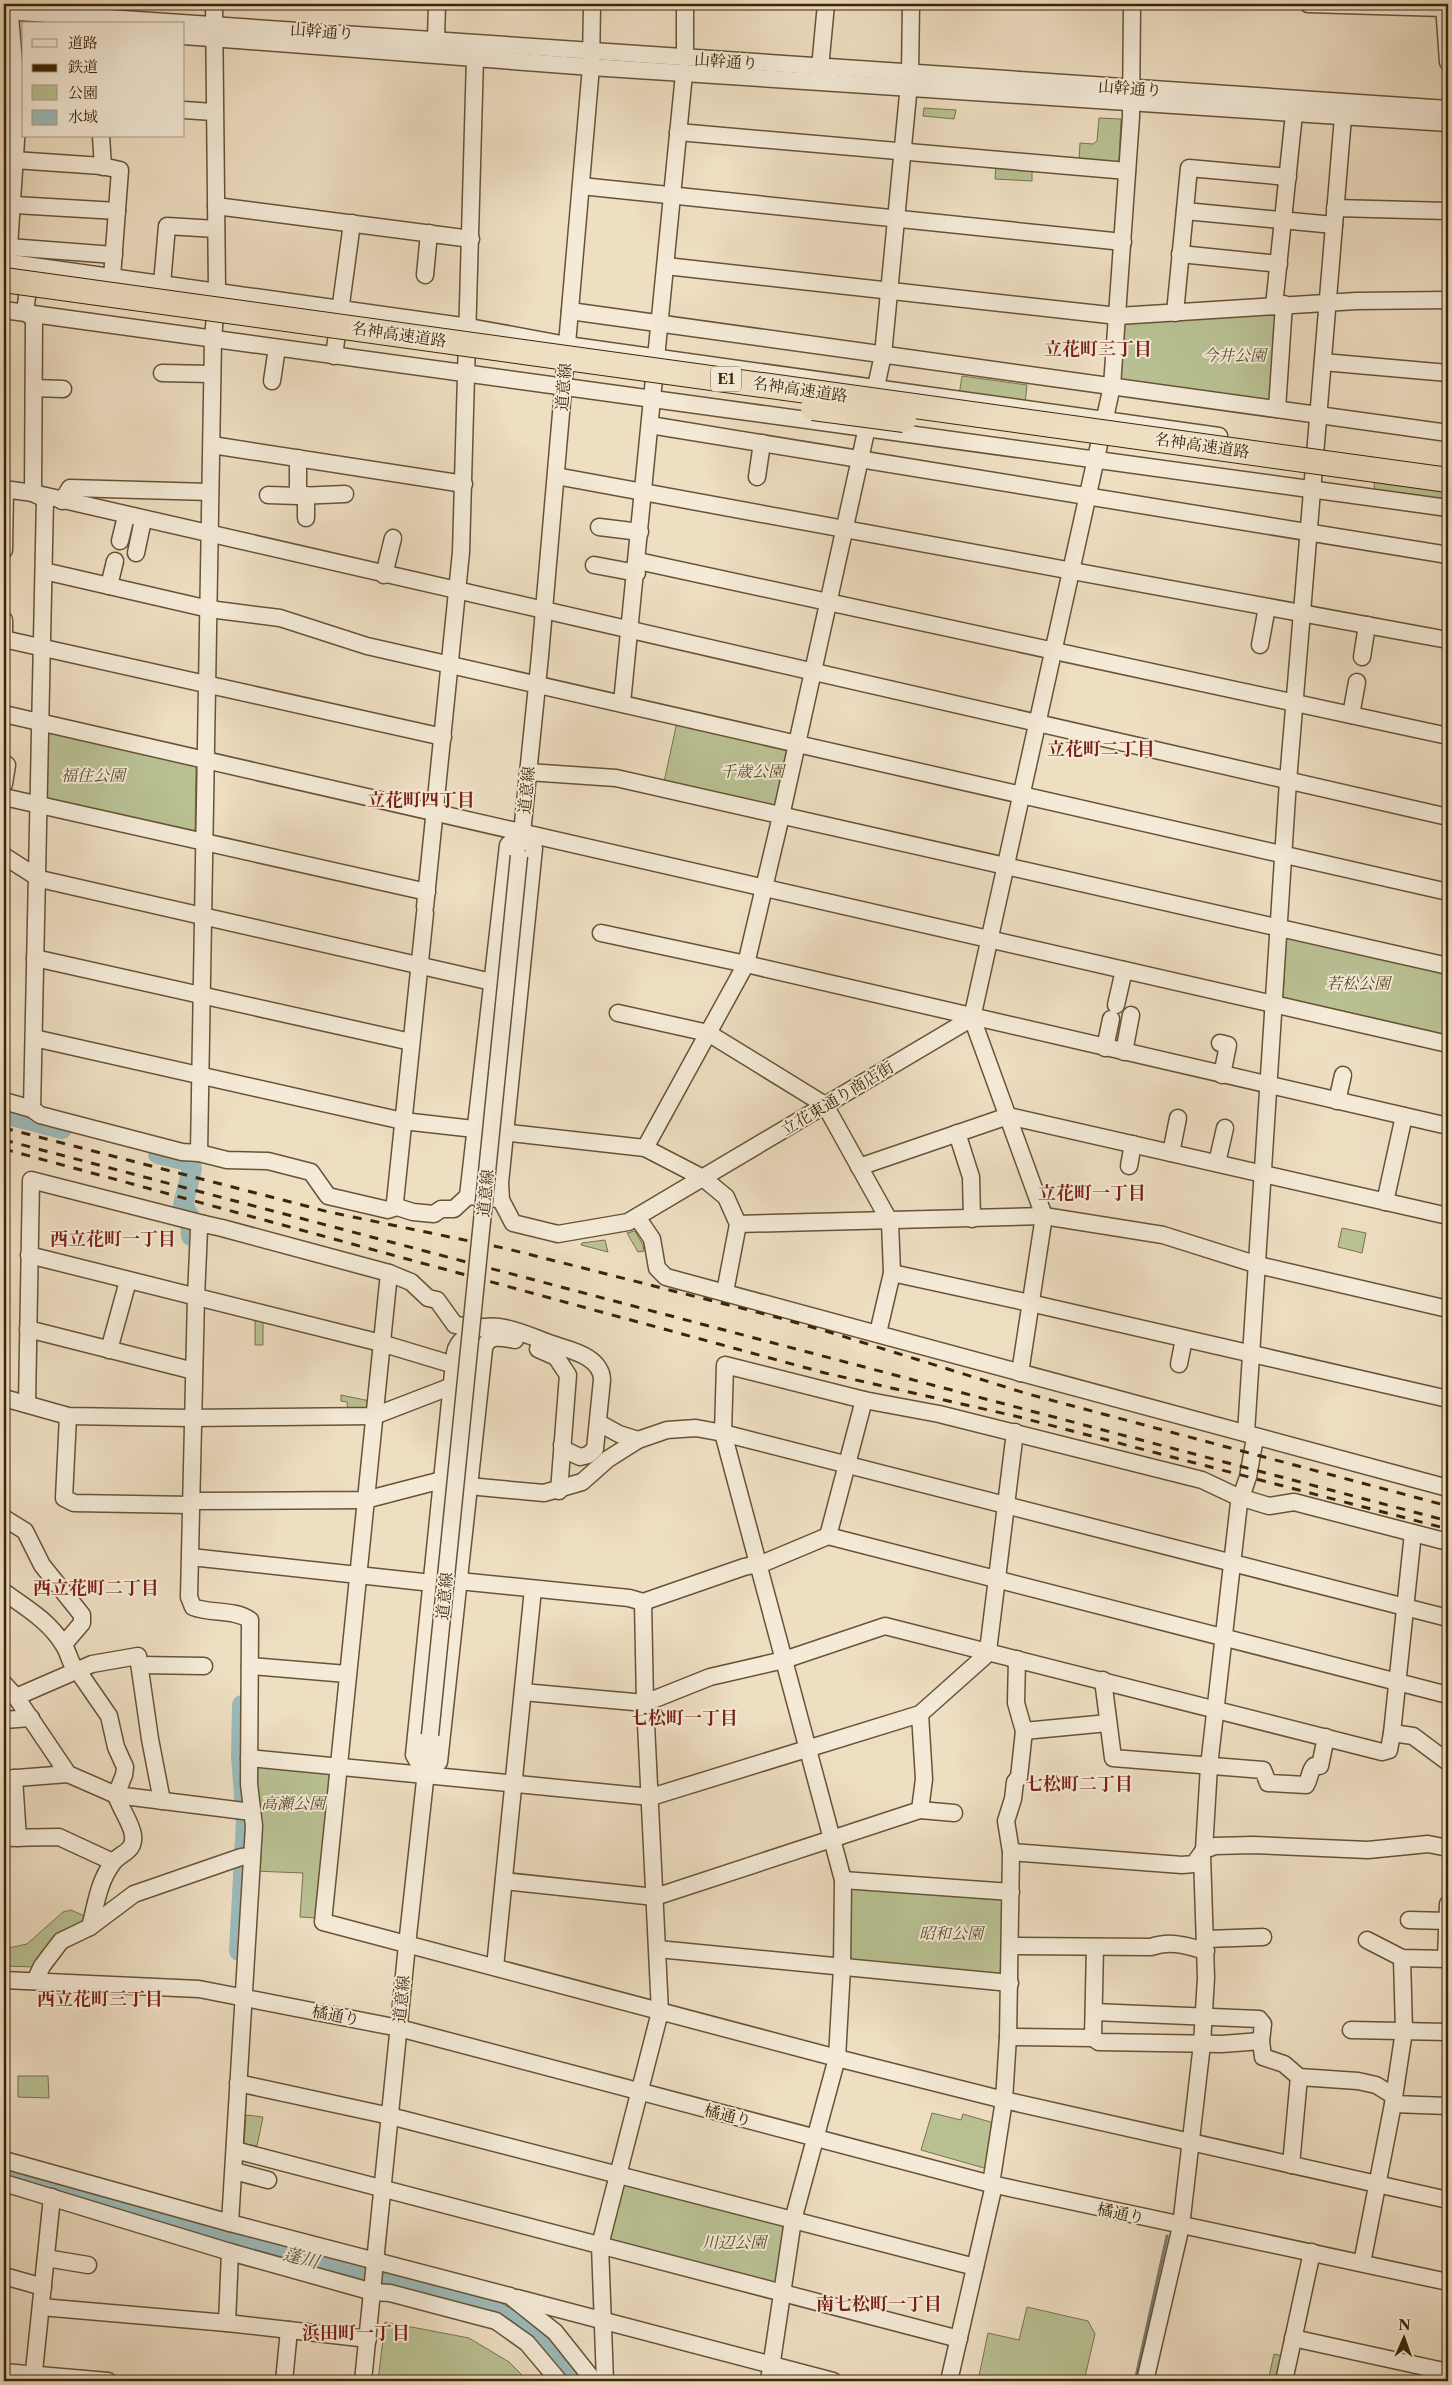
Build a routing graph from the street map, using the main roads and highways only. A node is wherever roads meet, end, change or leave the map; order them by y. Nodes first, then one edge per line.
1 (6, 263) edge
2 (4, 296) edge
3 (1448, 480) edge
4 (1448, 495) edge

1 - 3 highway, 名神高速道路 / E1, bridge
2 - 4 highway, 名神高速道路 / E1, bridge

